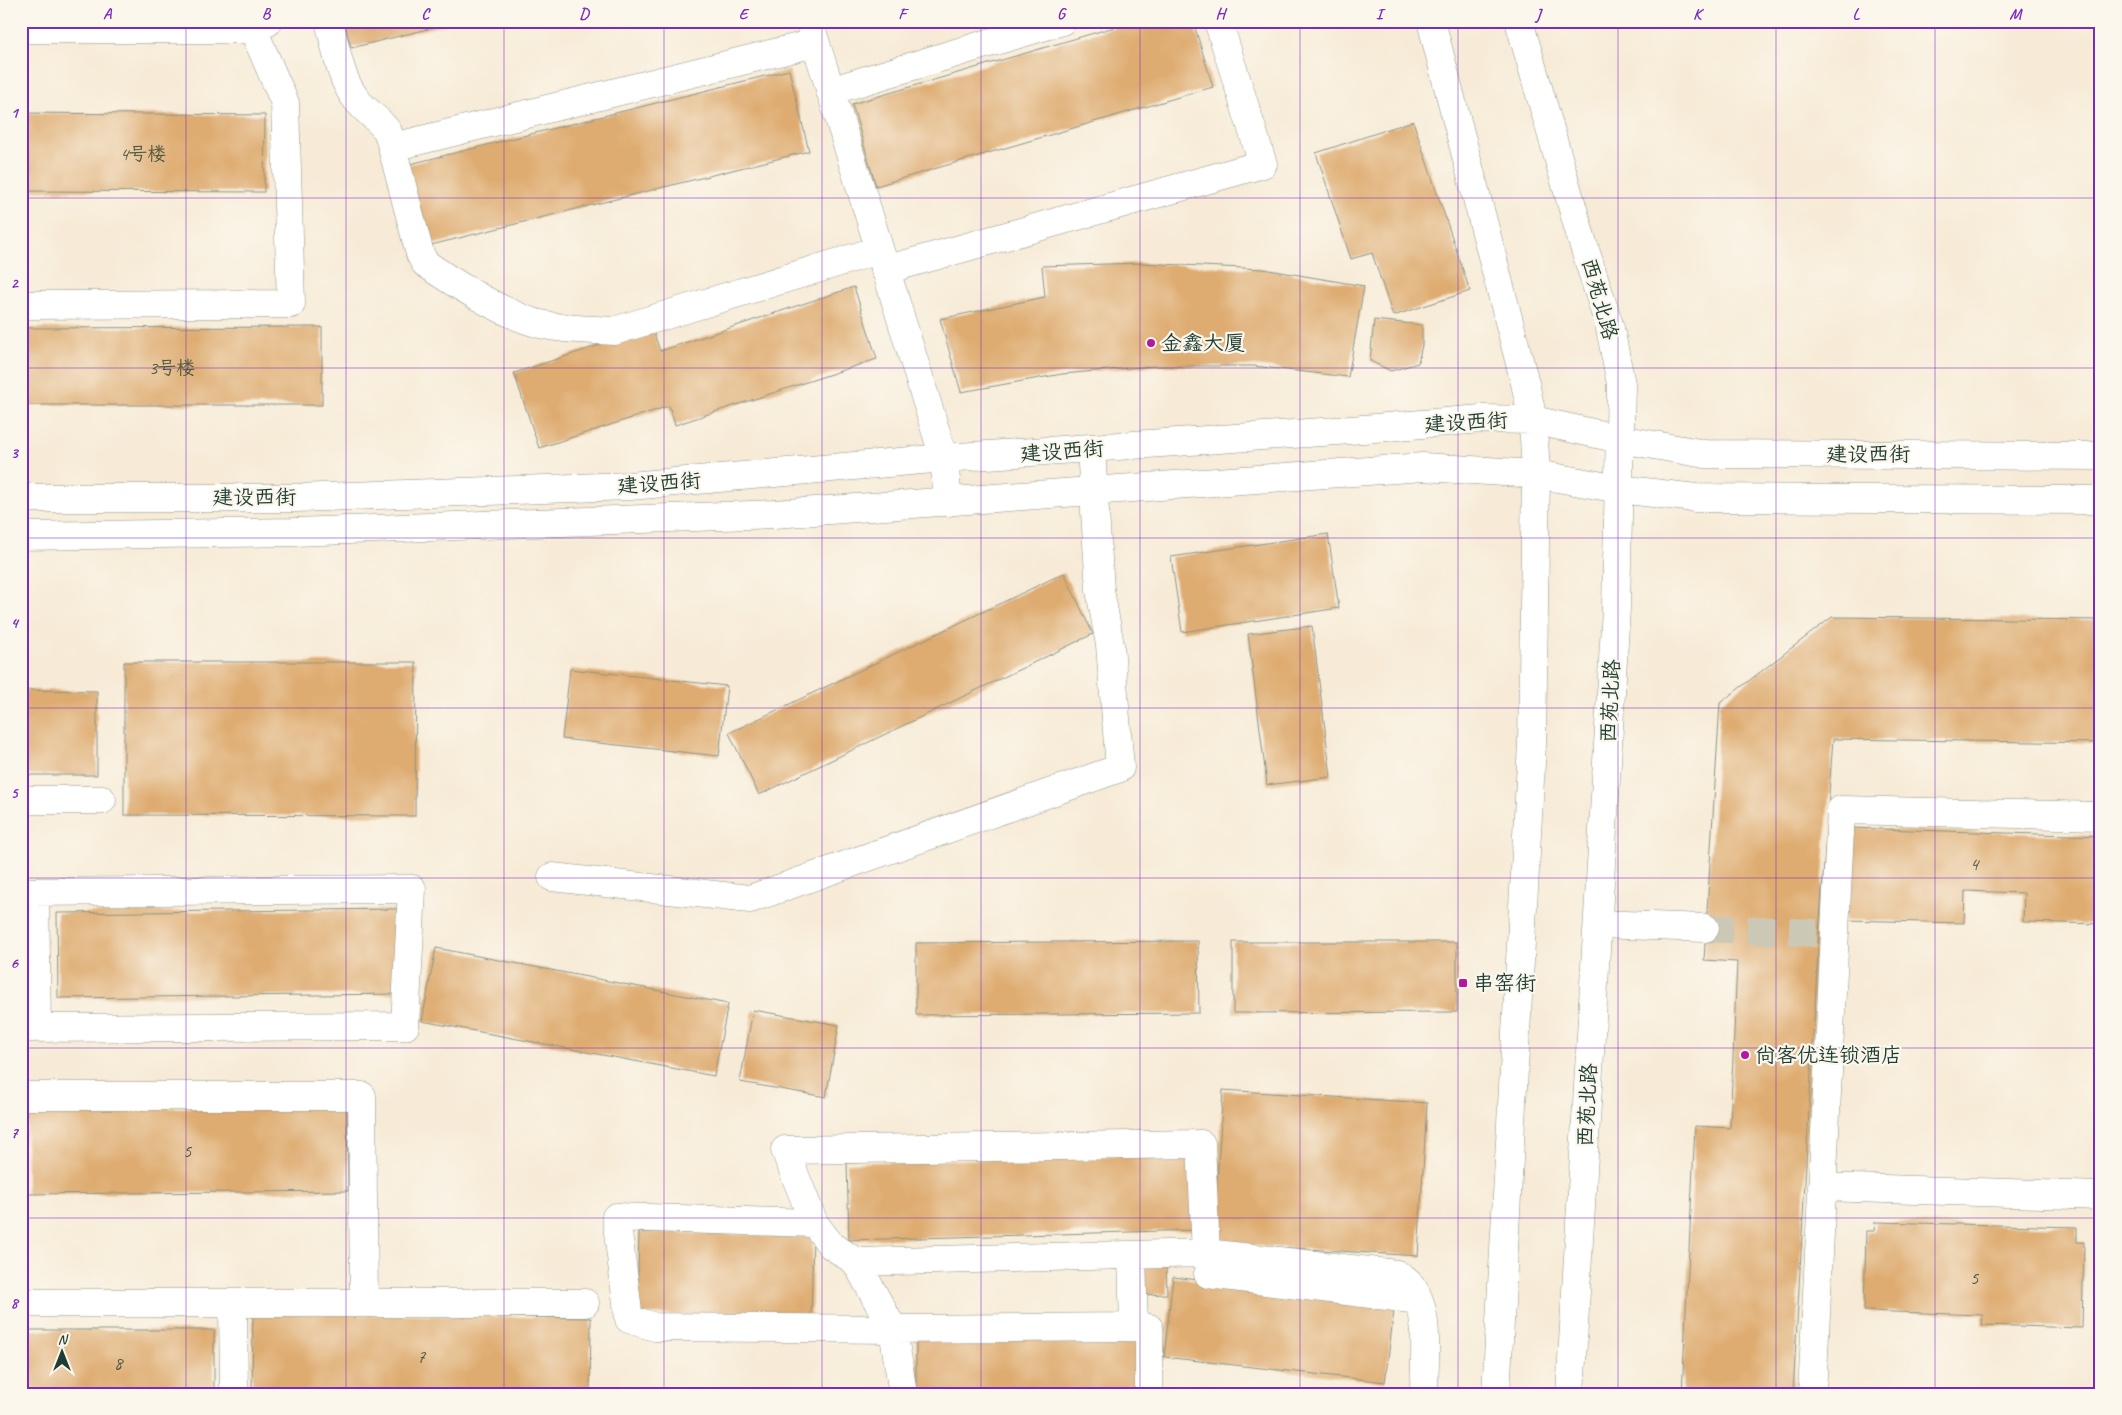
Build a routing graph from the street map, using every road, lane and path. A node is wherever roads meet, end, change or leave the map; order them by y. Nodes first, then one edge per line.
1 (329, 21) edge
2 (1062, 21) edge
3 (1218, 21) edge
4 (1431, 21) edge
5 (1519, 21) edge
6 (261, 25) edge
7 (21, 30) edge
8 (812, 32) edge
9 (830, 91) junction
10 (393, 147) junction
11 (882, 260) junction
12 (21, 305) edge
13 (1533, 420) junction
14 (1620, 439) junction
15 (1090, 449) junction
16 (2101, 456) edge
17 (944, 458) junction
18 (1536, 474) junction
19 (1620, 489) junction
20 (1093, 491) junction
21 (21, 498) edge
22 (2101, 500) edge
23 (948, 502) junction
24 (21, 536) edge
25 (21, 800) edge
26 (102, 800) dead end
27 (2101, 816) edge
28 (552, 877) dead end
29 (28, 892) edge
30 (1598, 924) junction
31 (1706, 928) tunnel mouth
32 (29, 1028) edge
33 (21, 1096) edge
34 (1822, 1187) junction
35 (2101, 1196) edge
36 (814, 1223) junction
37 (1132, 1256) junction
38 (856, 1262) junction
39 (1207, 1264) junction
40 (21, 1303) edge
41 (233, 1303) junction
42 (364, 1303) junction
43 (585, 1303) dead end
44 (1134, 1327) junction
45 (892, 1329) junction
46 (234, 1394) edge
47 (903, 1394) edge
48 (1149, 1394) edge
49 (1424, 1394) edge
50 (1496, 1394) edge
51 (1570, 1394) edge
52 (1812, 1394) edge

1 - 10 street
2 - 9 street
3 - 11 street
4 - 13 street
5 - 14 street, 西苑北路
6 - 7 street
6 - 12 street
8 - 9 street
8 - 10 street
9 - 11 street
10 - 11 street
11 - 17 street
13 - 14 street, 建设西街
13 - 15 street, 建设西街
13 - 18 street
14 - 16 street, 建设西街
14 - 19 street, 西苑北路
15 - 17 street, 建设西街
15 - 20 street
17 - 21 street, 建设西街
17 - 23 street
18 - 19 street, 建设西街
18 - 20 street, 建设西街
18 - 50 street
19 - 22 street, 建设西街
19 - 30 street, 西苑北路
20 - 23 street, 建设西街
20 - 28 street
23 - 24 street, 建设西街
25 - 26 street
27 - 34 street
29 - 32 street
29 - 32 street
30 - 31 street
30 - 51 street, 西苑北路
33 - 42 street
34 - 35 street
34 - 52 street
36 - 38 street
36 - 39 street
36 - 45 street
37 - 38 street
37 - 39 street
37 - 44 street
38 - 45 street
39 - 49 street
40 - 41 street
41 - 42 street
41 - 46 street
42 - 43 street
44 - 45 street
44 - 48 street
45 - 47 street

